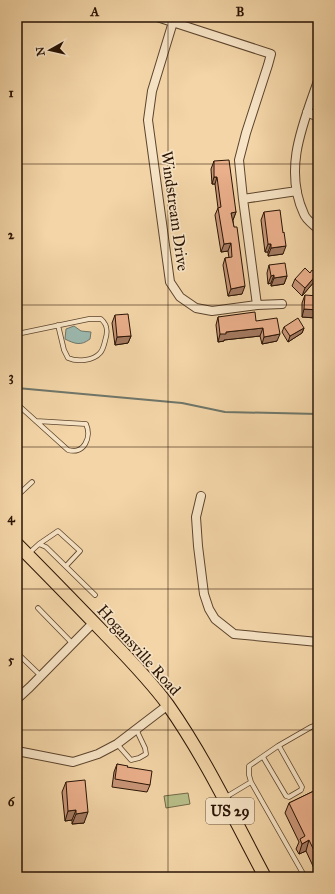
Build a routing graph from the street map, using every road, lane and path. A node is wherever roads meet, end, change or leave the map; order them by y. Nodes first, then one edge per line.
1 (157, 17) edge
2 (173, 22) junction
3 (318, 81) edge
4 (307, 112) junction
5 (318, 117) edge
6 (296, 192) junction
7 (243, 199) junction
8 (318, 229) edge
9 (282, 304) dead end
10 (257, 305) junction
11 (58, 326) junction
12 (17, 334) edge
13 (17, 404) edge
14 (36, 421) junction
15 (32, 482) dead end
16 (17, 496) edge
17 (200, 496) dead end
18 (17, 544) edge
19 (39, 544) junction
20 (28, 554) junction
21 (66, 566) junction
22 (95, 595) dead end
23 (38, 608) dead end
24 (94, 622) junction
25 (318, 642) edge
26 (73, 644) junction
27 (17, 654) edge
28 (41, 677) junction
29 (17, 699) edge
30 (168, 705) junction
31 (318, 724) edge
32 (136, 729) junction
33 (117, 744) junction
34 (279, 746) junction
35 (17, 751) edge
36 (263, 756) junction
37 (318, 757) edge
38 (318, 764) edge
39 (251, 782) junction
40 (224, 798) junction
41 (265, 877) edge
42 (305, 877) edge

1 - 2 street
2 - 7 street
2 - 10 street, Windstream Drive
3 - 4 street
4 - 5 street
4 - 6 street
6 - 7 street
6 - 8 street
7 - 10 street
9 - 10 street, Windstream Drive
11 - 11 lane
11 - 12 lane
13 - 14 lane
14 - 14 lane
15 - 16 lane
17 - 25 street
18 - 20 main road, Hogansville Road / US 29
19 - 20 lane
19 - 21 lane
19 - 21 lane
20 - 24 main road, Hogansville Road / US 29
21 - 22 lane
23 - 26 lane
24 - 26 street
24 - 30 main road, Hogansville Road / US 29
26 - 28 street
27 - 28 lane
28 - 29 street
30 - 32 street
30 - 40 main road, Hogansville Road / US 29
31 - 34 lane
32 - 33 street
32 - 33 lane
33 - 35 street
34 - 36 lane
34 - 36 lane
36 - 39 lane
37 - 38 lane
39 - 40 lane
39 - 42 lane
40 - 41 main road, Hogansville Road / US 29

